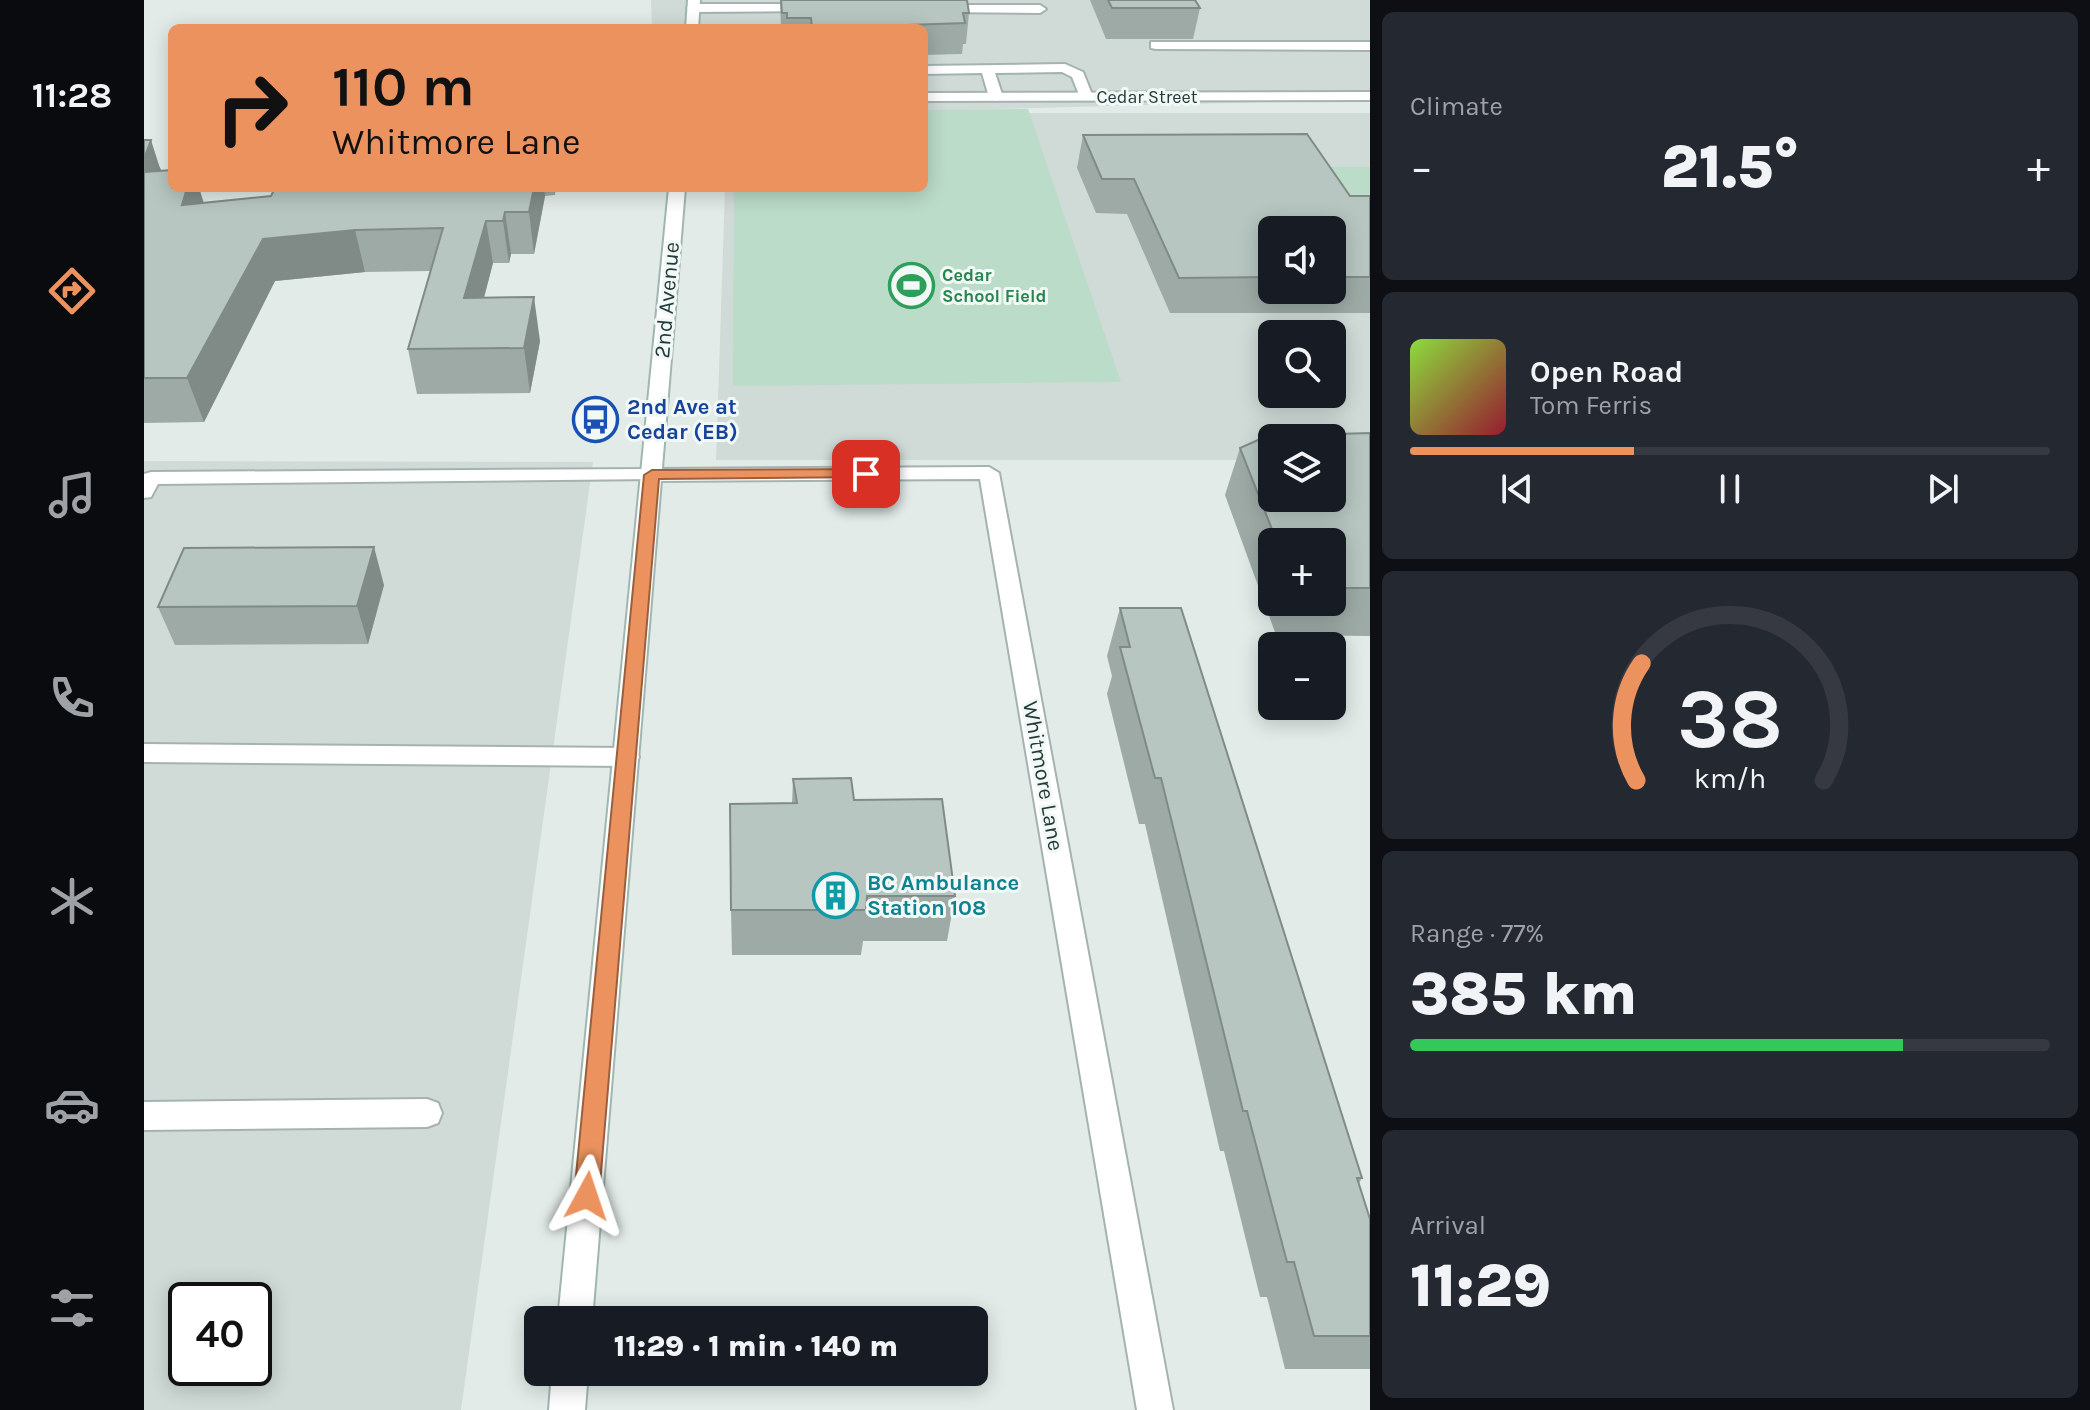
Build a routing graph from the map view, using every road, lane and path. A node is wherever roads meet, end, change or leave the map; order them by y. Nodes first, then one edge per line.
1 (694, 4) edge
2 (820, 8) edge
3 (914, 8) edge
4 (1040, 9) dead end
5 (692, 24) edge
6 (1156, 45) edge
7 (1370, 46) edge
8 (987, 69) junction
9 (928, 70) edge
10 (1370, 96) edge
11 (928, 97) edge
12 (996, 97) junction
13 (1086, 97) junction
14 (677, 192) edge
15 (652, 475) junction
16 (144, 492) edge
17 (144, 753) edge
18 (627, 757) junction
19 (427, 1113) dead end
20 (144, 1116) edge
21 (576, 1306) edge
22 (569, 1386) edge
23 (567, 1410) edge
24 (1155, 1410) edge

1 - 2 street
1 - 5 street
3 - 4 street
6 - 7 street
8 - 9 street
8 - 12 street
8 - 13 street
10 - 13 street, Cedar Street
11 - 12 street, Cedar Street
12 - 13 street, Cedar Street
14 - 15 street, 2nd Avenue
15 - 16 street
15 - 18 street, 2nd Avenue
15 - 24 street, Whitmore Lane
17 - 18 street
18 - 21 street, 2nd Avenue
19 - 20 street
22 - 23 street

